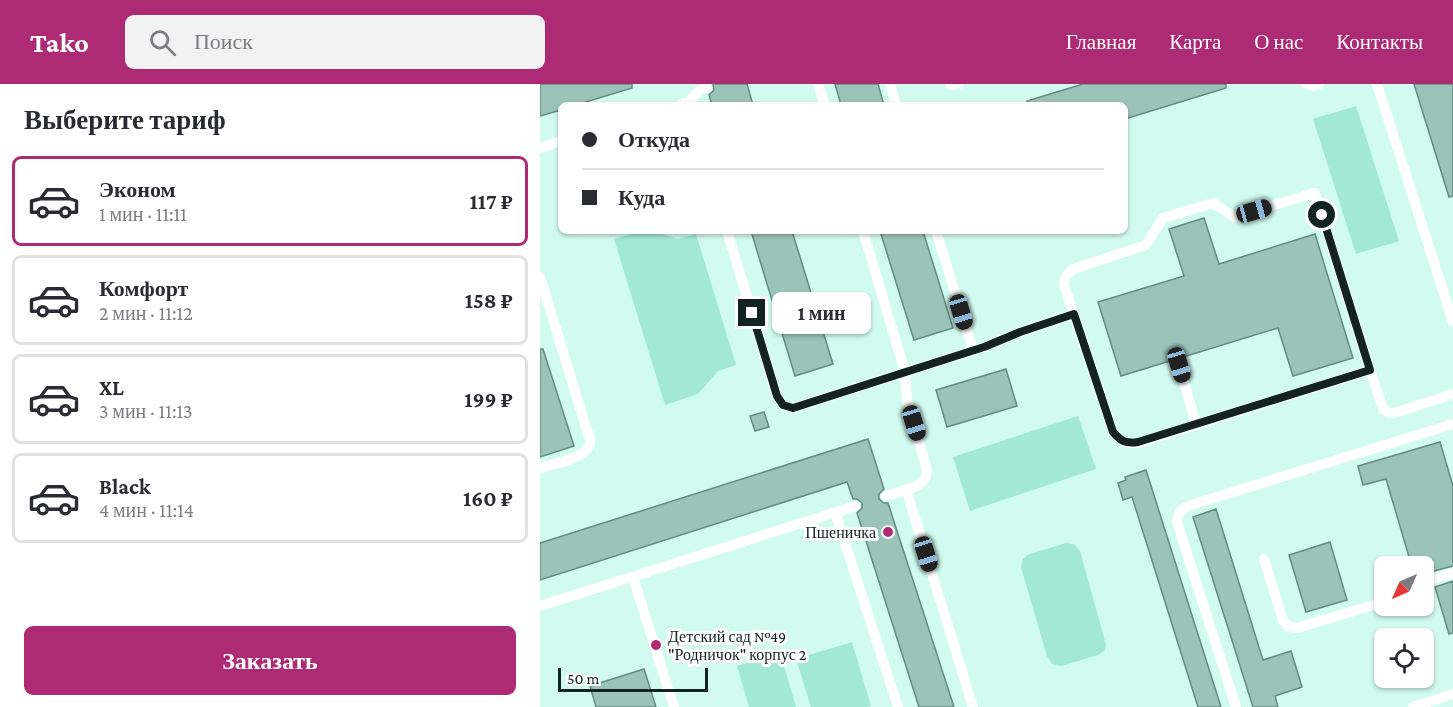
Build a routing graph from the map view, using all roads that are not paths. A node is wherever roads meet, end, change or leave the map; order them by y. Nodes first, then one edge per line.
1 (818, 84) edge
2 (890, 84) edge
3 (951, 84) edge
4 (959, 84) edge
5 (1306, 84) edge
6 (1319, 84) edge
7 (1377, 84) edge
8 (707, 88) dead end
9 (688, 102) edge
10 (824, 102) edge
11 (895, 102) edge
12 (558, 142) edge
13 (540, 148) edge
14 (728, 234) edge
15 (864, 234) edge
16 (937, 234) edge
17 (540, 277) edge
18 (1074, 314) junction
19 (1453, 322) edge
20 (973, 350) junction
21 (1179, 365) dead end
22 (1370, 370) junction
23 (905, 372) junction
24 (1453, 394) edge
25 (1196, 424) junction
26 (1453, 424) edge
27 (540, 468) edge
28 (906, 489) junction
29 (886, 496) dead end
30 (855, 506) dead end
31 (836, 512) junction
32 (1264, 559) dead end
33 (1453, 573) edge
34 (633, 577) junction
35 (1434, 579) edge
36 (1374, 605) edge
37 (540, 606) edge
38 (1453, 694) edge
39 (674, 707) edge
40 (898, 707) edge
41 (973, 707) edge
42 (1236, 707) edge
43 (1413, 707) edge

1 - 10 lane
2 - 11 lane
3 - 4 lane
5 - 6 lane
7 - 19 lane
8 - 9 lane
12 - 13 lane
14 - 23 lane
15 - 23 lane
16 - 20 lane
17 - 27 lane
18 - 20 lane
18 - 22 lane
18 - 25 lane
20 - 23 lane
21 - 25 lane
22 - 24 lane
22 - 25 lane
23 - 28 lane
26 - 42 lane
28 - 29 lane
28 - 41 lane
30 - 31 lane
31 - 34 lane
31 - 40 lane
32 - 36 lane
33 - 35 lane
34 - 37 lane
34 - 39 lane
38 - 43 lane

